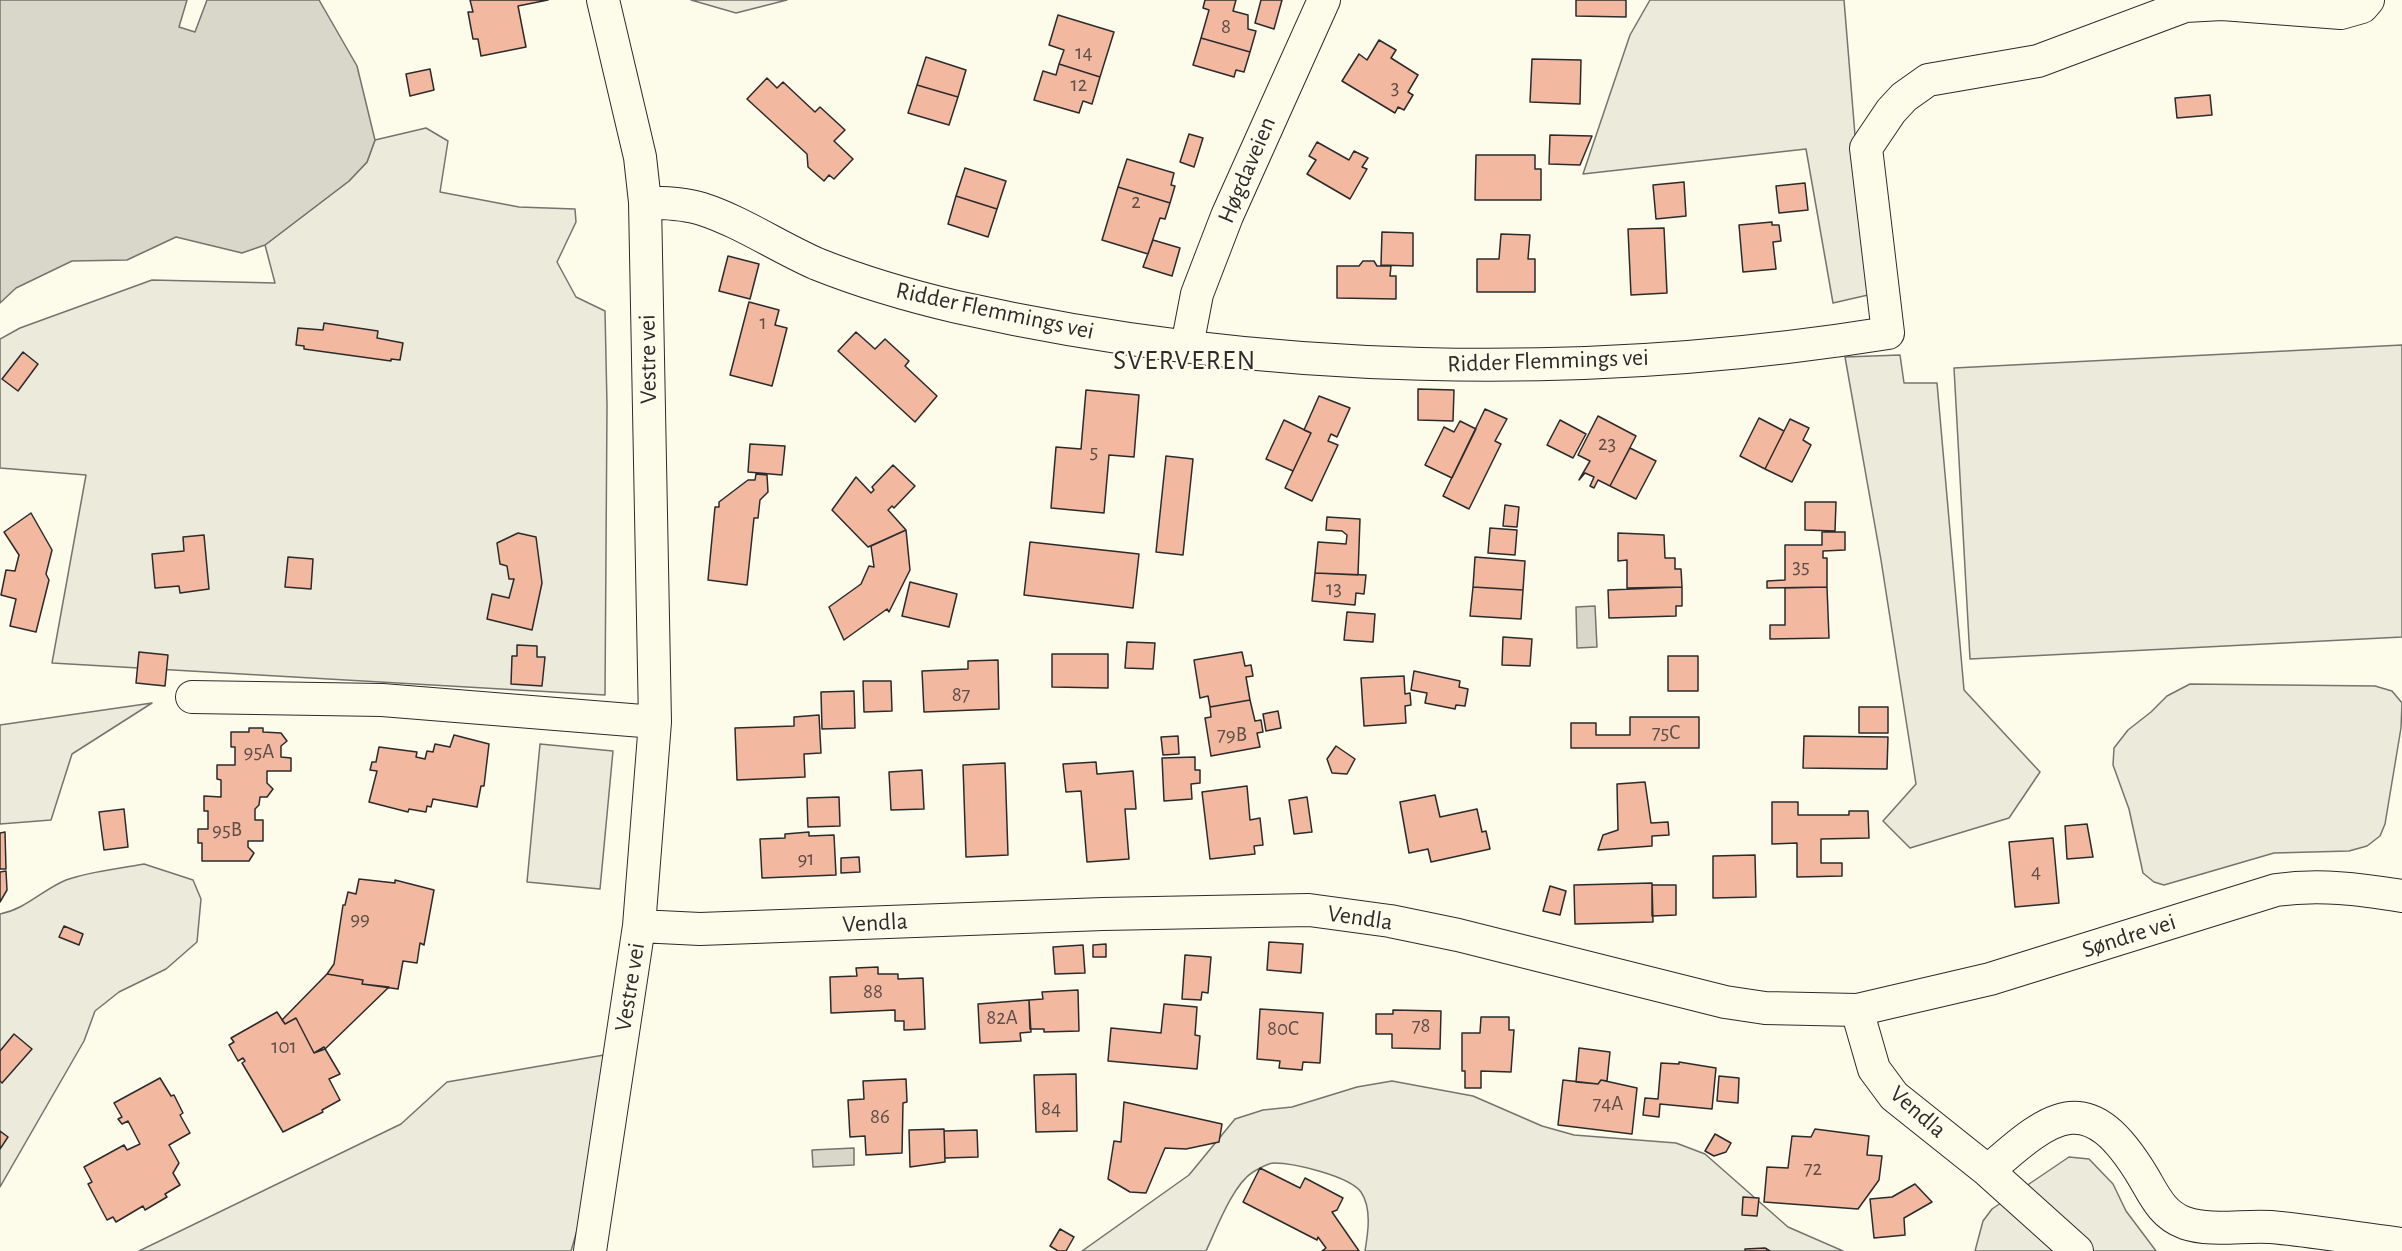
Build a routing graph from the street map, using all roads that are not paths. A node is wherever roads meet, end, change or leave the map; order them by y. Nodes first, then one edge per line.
1 (603, 0) edge
2 (1324, 0) edge
3 (2368, 0) edge
4 (2224, 2) edge
5 (645, 202) junction
6 (1187, 346) junction
7 (192, 697) dead end
8 (655, 722) junction
9 (2402, 896) edge
10 (639, 926) junction
11 (1857, 1010) junction
12 (1988, 1171) junction
13 (2402, 1244) edge
14 (590, 1251) edge
15 (2077, 1251) edge

1 - 5 street, Vestre vei
2 - 6 street, Høgdaveien
3 - 4 street, Ridder Flemmings vei
4 - 6 street, Ridder Flemmings vei
5 - 6 street, Ridder Flemmings vei
5 - 8 street, Vestre vei
7 - 8 street
8 - 10 street, Vestre vei
9 - 11 street, Søndre vei
10 - 11 street, Vendla
10 - 14 street, Vestre vei
11 - 12 street, Vendla
12 - 13 street
12 - 15 street, Vendla

